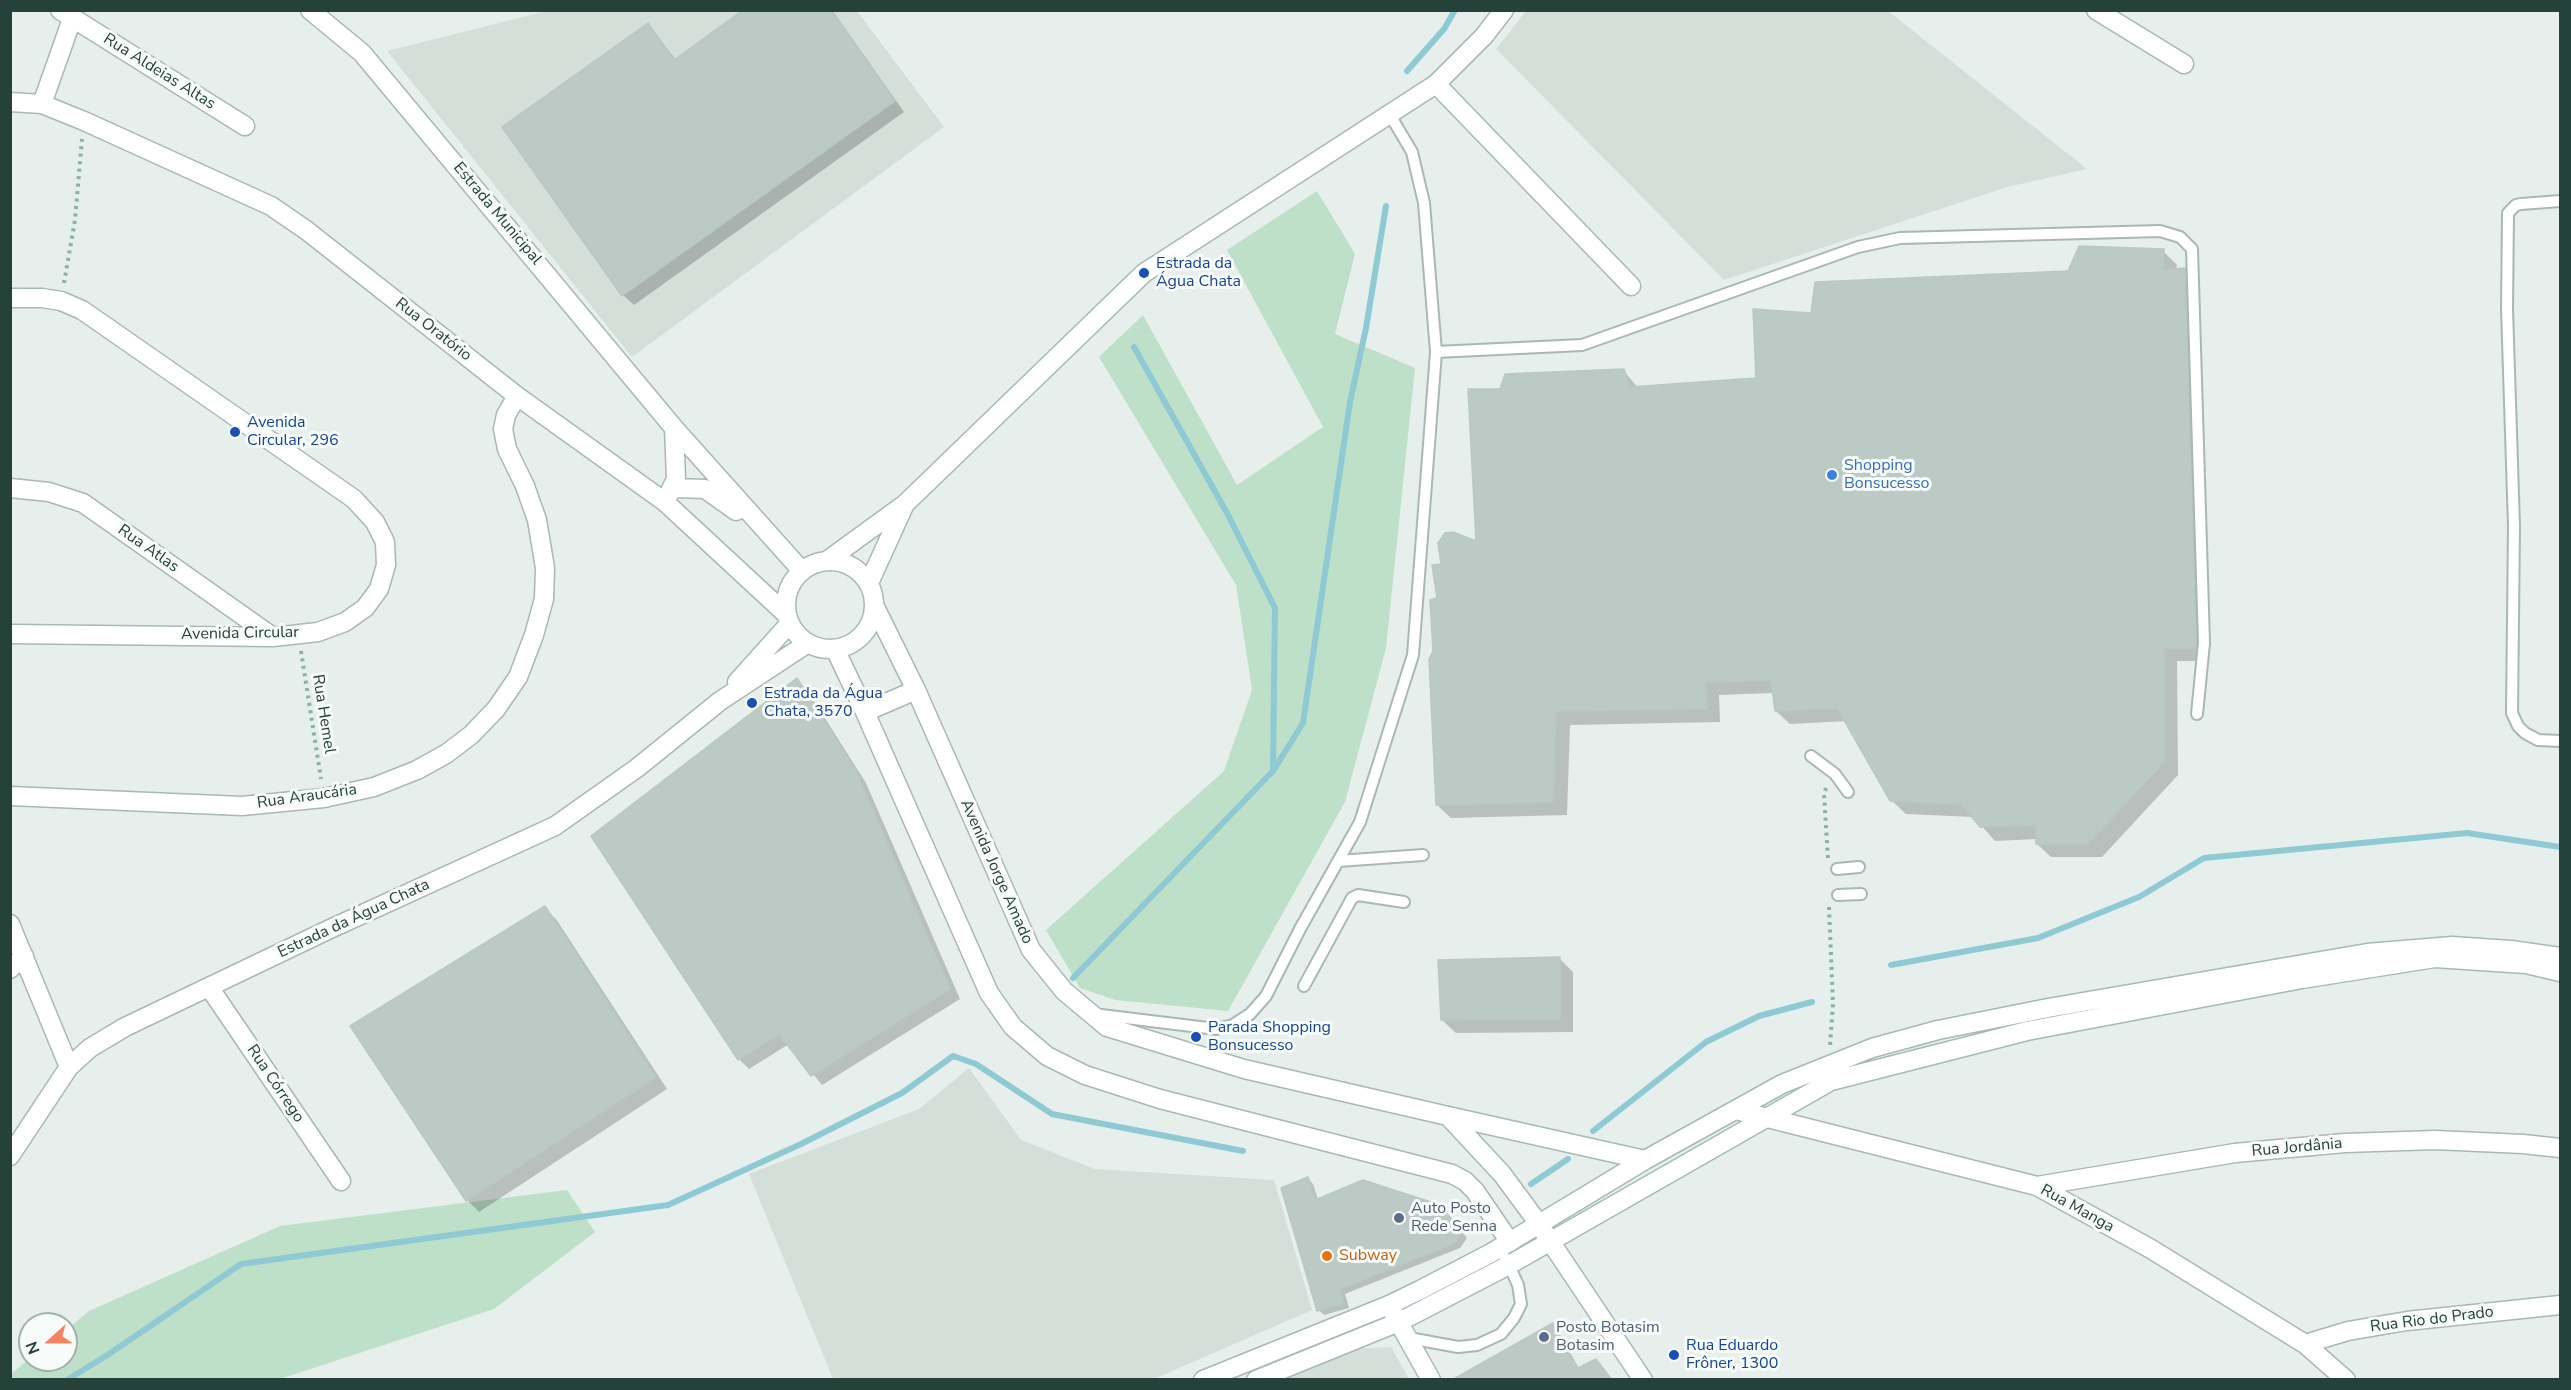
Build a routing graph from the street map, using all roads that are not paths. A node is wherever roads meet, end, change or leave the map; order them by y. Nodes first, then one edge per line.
1 (310, 10) edge
2 (1504, 10) edge
3 (2096, 10) edge
4 (66, 15) edge
5 (2184, 64) dead end
6 (1436, 84) junction
7 (10, 102) edge
8 (42, 104) junction
9 (1390, 115) junction
10 (245, 126) dead end
11 (2560, 201) edge
12 (1631, 286) dead end
13 (10, 298) edge
14 (1436, 351) junction
15 (517, 396) junction
16 (674, 428) junction
17 (10, 488) edge
18 (669, 495) junction
19 (905, 504) junction
20 (766, 533) junction
21 (828, 560) junction
22 (802, 571) junction
23 (869, 583) junction
24 (875, 606) junction
25 (789, 619) junction
26 (10, 634) edge
27 (273, 637) junction
28 (808, 643) junction
29 (835, 649) junction
30 (916, 690) junction
31 (720, 701) junction
32 (865, 712) junction
33 (2197, 714) dead end
34 (2560, 741) edge
35 (1811, 756) dead end
36 (1848, 792) dead end
37 (10, 796) edge
38 (1423, 855) dead end
39 (1338, 861) junction
40 (1833, 867) road end
41 (1859, 867) dead end
42 (1861, 894) dead end
43 (1838, 895) dead end
44 (1404, 902) dead end
45 (10, 924) edge
46 (24, 956) junction
47 (2560, 957) edge
48 (10, 969) edge
49 (2560, 972) edge
50 (1304, 986) dead end
51 (209, 987) junction
52 (1090, 1014) junction
53 (69, 1067) junction
54 (1736, 1110) junction
55 (1448, 1116) junction
56 (1767, 1118) junction
57 (2560, 1148) edge
58 (10, 1156) edge
59 (1645, 1160) junction
60 (341, 1181) dead end
61 (2037, 1186) junction
62 (1539, 1224) junction
63 (1550, 1241) junction
64 (1504, 1245) junction
65 (1509, 1264) junction
66 (1389, 1305) junction
67 (2560, 1305) edge
68 (1399, 1322) junction
69 (1409, 1338) junction
70 (2306, 1344) junction
71 (1203, 1380) edge
72 (1256, 1380) edge
73 (1431, 1380) edge
74 (1643, 1380) edge
75 (2346, 1380) edge

1 - 16 street, Estrada Municipal
2 - 6 street
3 - 5 street
4 - 8 street, Rua Aldeias Altas
4 - 10 street, Rua Aldeias Altas
6 - 9 street
6 - 12 street
7 - 8 street, Rua Oratório
8 - 15 street, Rua Oratório
9 - 14 lane
9 - 19 street
11 - 34 lane
13 - 27 street, Avenida Circular
14 - 33 lane
14 - 39 lane
15 - 18 street, Rua Oratório
15 - 37 street, Rua Araucária
16 - 18 street
16 - 20 street, Estrada Municipal
17 - 27 street, Rua Atlas
18 - 20 street
18 - 25 street, Rua Oratório
19 - 21 street
19 - 23 street
20 - 22 street, Estrada Municipal
21 - 22 street
21 - 23 street
22 - 25 street
23 - 24 street
24 - 29 street
24 - 30 street, Avenida Jorge Amado
25 - 28 street
25 - 31 street, Estrada da Água Chata
26 - 27 street, Avenida Circular
28 - 29 street
28 - 31 street, Estrada da Água Chata
29 - 32 street
30 - 32 street
30 - 52 street, Avenida Jorge Amado
31 - 51 street, Estrada da Água Chata
32 - 64 street
35 - 36 lane
38 - 39 lane
39 - 52 lane
40 - 41 lane
42 - 43 lane
44 - 50 lane
45 - 46 street
46 - 48 street
46 - 53 street
47 - 54 street
49 - 56 street
51 - 53 street, Estrada da Água Chata
51 - 60 street, Rua Córrego
52 - 55 street, Avenida Jorge Amado
53 - 58 street, Estrada da Água Chata
54 - 56 street, Rua Manga
54 - 59 street
55 - 59 street, Avenida Jorge Amado
55 - 62 street
56 - 61 street, Rua Manga
56 - 63 street
57 - 61 street, Rua Jordânia
59 - 62 street
61 - 70 street, Rua Manga
62 - 63 street
62 - 64 street
63 - 65 street
63 - 74 street
64 - 65 lane
64 - 66 street
65 - 68 street
65 - 69 lane
66 - 68 street
66 - 71 street
67 - 70 street, Rua Rio do Prado
68 - 69 street
68 - 72 street
69 - 73 street
70 - 75 street, Rua Manga

